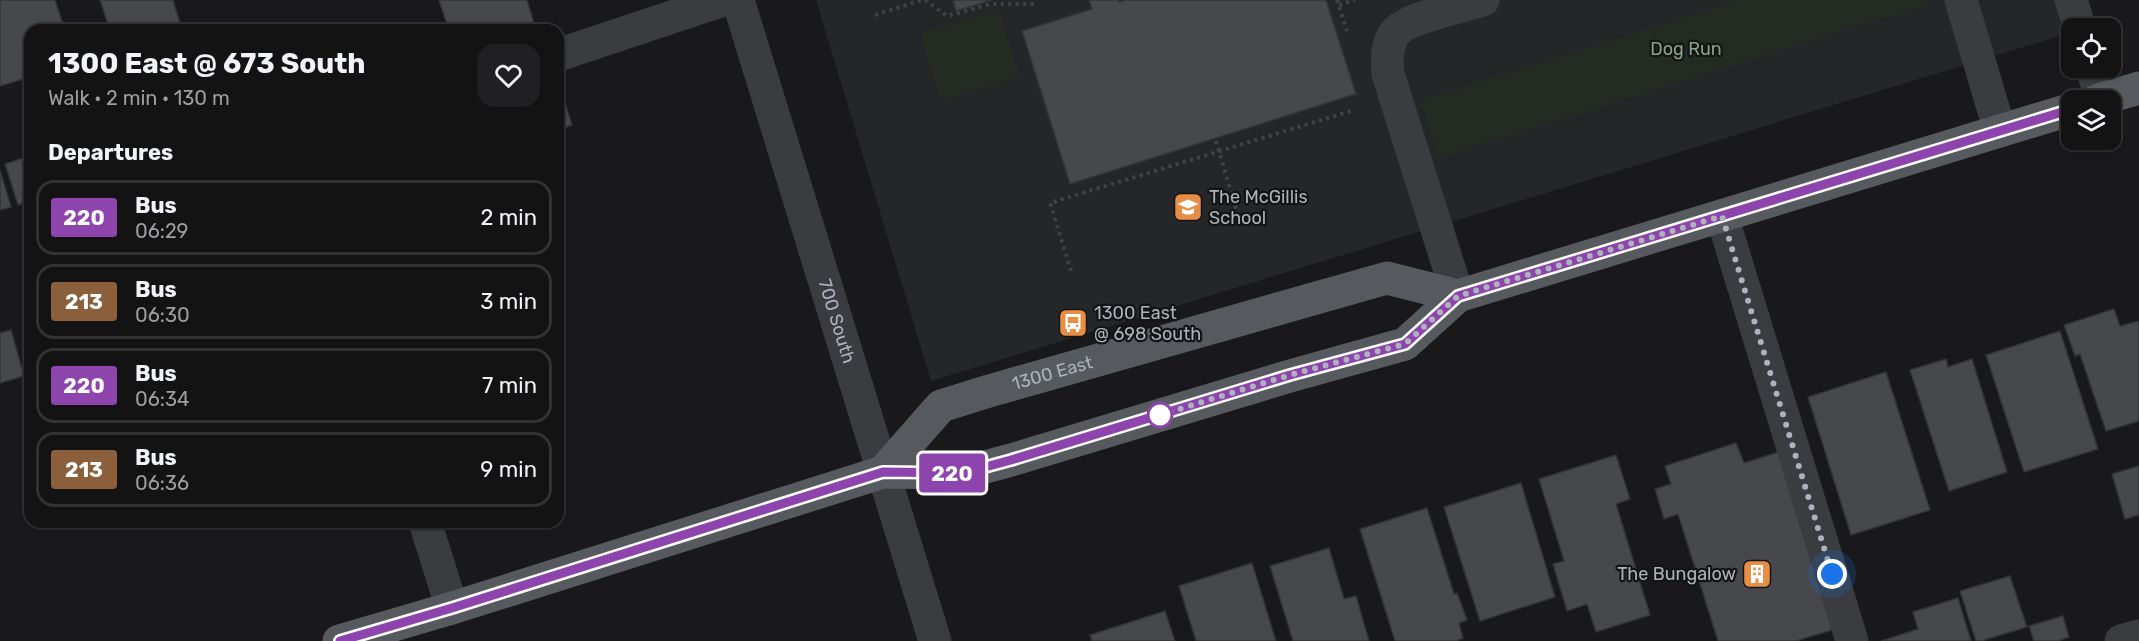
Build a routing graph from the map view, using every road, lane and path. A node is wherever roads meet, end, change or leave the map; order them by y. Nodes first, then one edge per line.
1 (723, 0) edge
2 (738, 0) edge
3 (924, 0) edge
4 (1355, 0) edge
5 (1483, 0) edge
6 (1961, 0) edge
7 (2071, 0) edge
8 (1038, 4) dead end
9 (1339, 5) dead end
10 (875, 15) dead end
11 (2077, 18) edge
12 (564, 53) edge
13 (2139, 88) edge
14 (2121, 94) edge
15 (1359, 109) dead end
16 (2061, 112) edge
17 (2000, 131) junction
18 (1216, 141) dead end
19 (1219, 152) junction
20 (1722, 216) junction
21 (1239, 219) dead end
22 (1071, 271) dead end
23 (1458, 296) junction
24 (883, 472) junction
25 (427, 528) edge
26 (452, 608) junction
27 (2139, 636) edge
28 (339, 641) edge
29 (935, 641) edge
30 (1852, 641) edge
31 (2121, 641) edge

1 - 12 street
2 - 24 street, 700 South
3 - 8 path
3 - 10 path
4 - 9 path
5 - 23 street
6 - 17 street
7 - 11 street
13 - 14 main road
15 - 19 path
16 - 17 main road
17 - 20 main road
18 - 19 path
19 - 21 path
19 - 22 path
20 - 23 main road
20 - 30 street
23 - 24 main road
23 - 24 main road, 1300 East
24 - 26 main road
24 - 29 street, 700 South
25 - 26 street
26 - 28 main road
27 - 31 street

